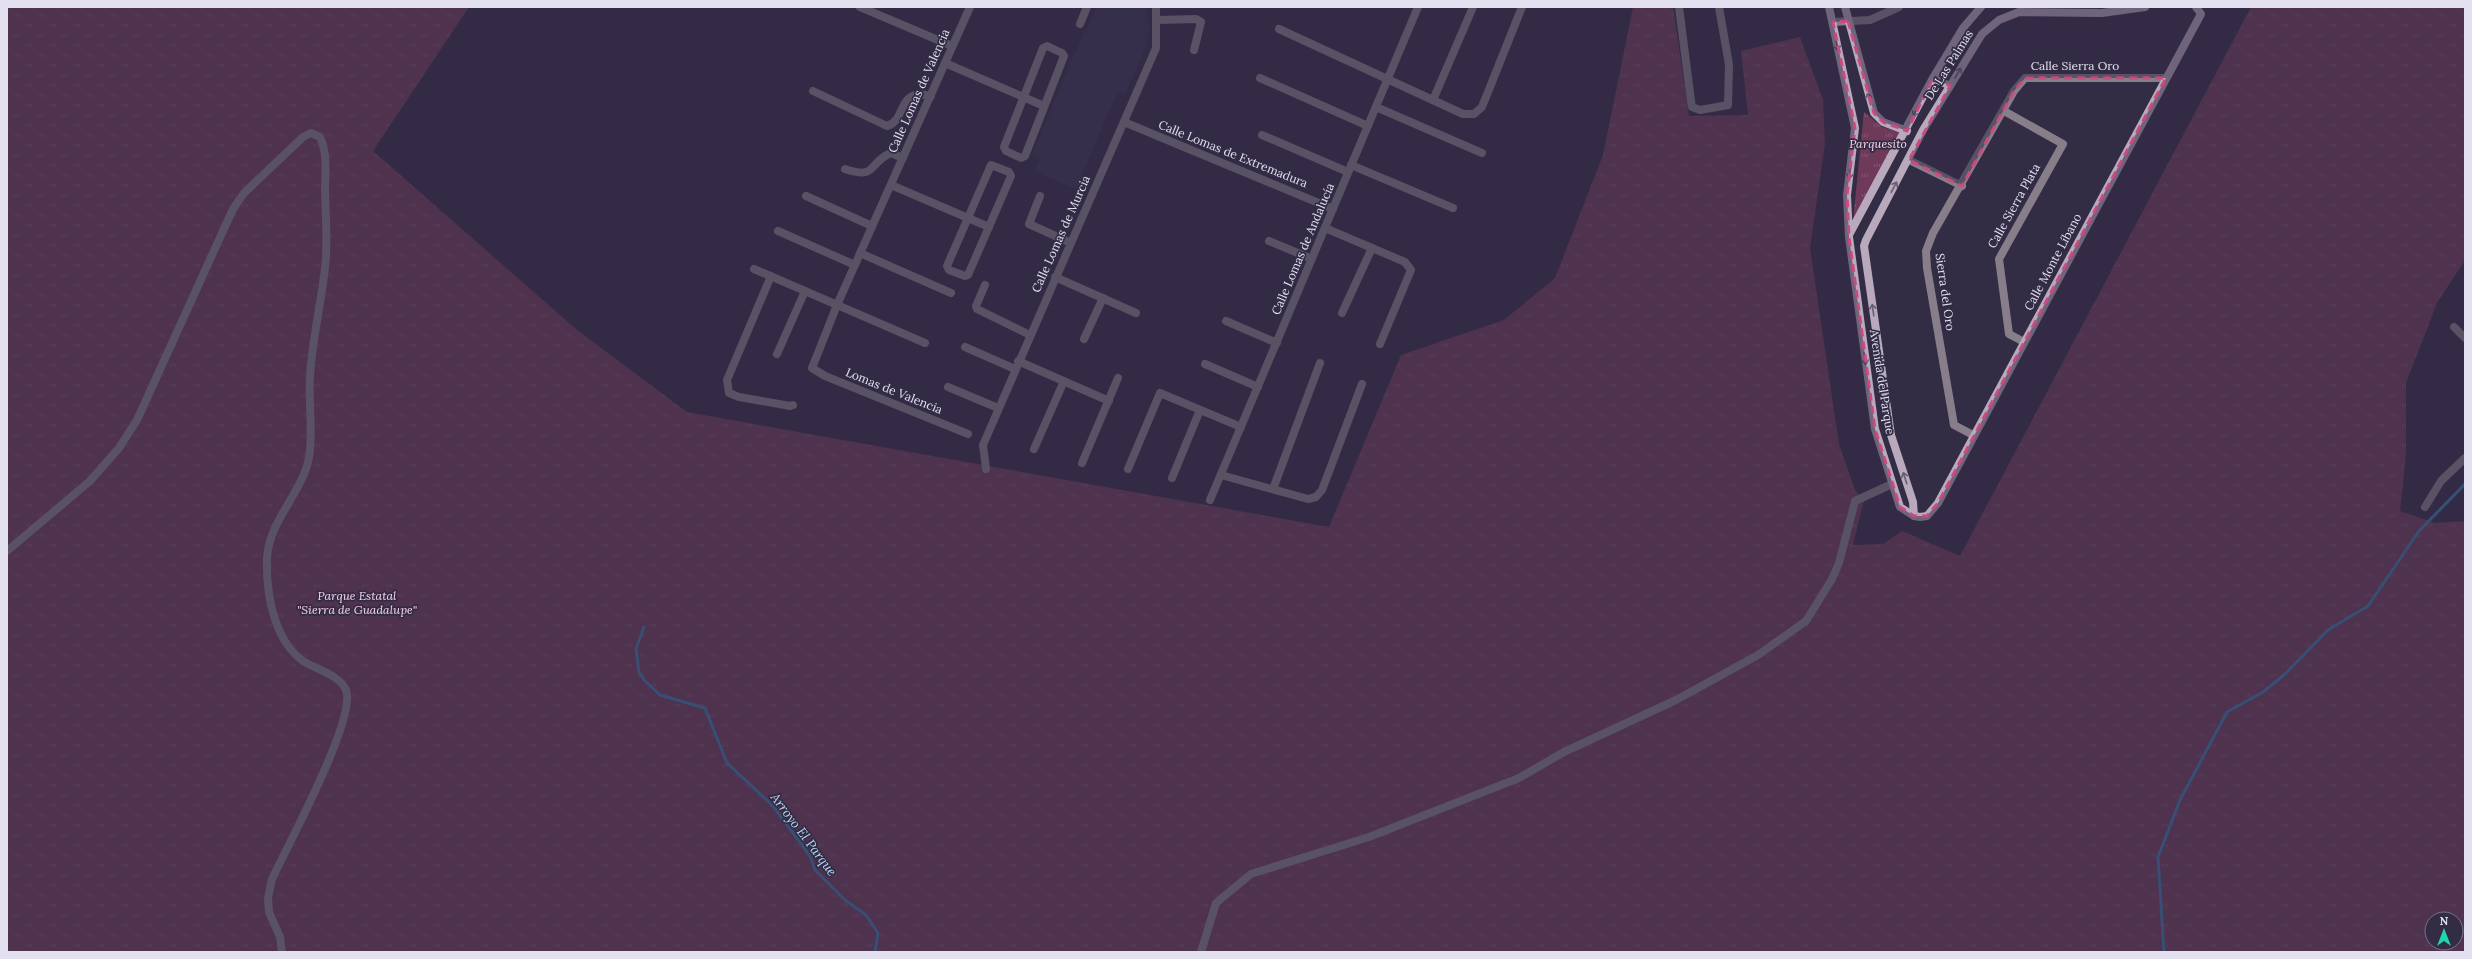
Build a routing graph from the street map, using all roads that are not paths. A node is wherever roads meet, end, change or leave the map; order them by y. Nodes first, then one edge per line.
1 (860, 7) edge
2 (970, 7) edge
3 (1087, 7) edge
4 (1156, 7) edge
5 (1418, 7) edge
6 (1473, 7) edge
7 (1522, 7) edge
8 (1679, 7) edge
9 (1719, 7) edge
10 (1829, 7) edge
11 (1845, 7) edge
12 (1899, 7) edge
13 (1980, 7) edge
14 (2145, 7) edge
15 (2196, 7) edge
16 (2102, 10) edge
17 (1157, 20) junction
18 (1848, 21) junction
19 (1833, 22) junction
20 (1080, 24) dead end
21 (1279, 29) dead end
22 (952, 46) junction
23 (1194, 50) dead end
24 (945, 63) junction
25 (1260, 78) dead end
26 (1934, 78) junction
27 (2166, 78) junction
28 (1387, 79) junction
29 (1950, 86) junction
30 (813, 91) dead end
31 (931, 96) junction
32 (1024, 97) junction
33 (1433, 100) junction
34 (1044, 106) junction
35 (1376, 107) junction
36 (2004, 112) junction
37 (1124, 122) junction
38 (1368, 126) junction
39 (1923, 130) joint
40 (1906, 131) junction
41 (1262, 135) dead end
42 (1482, 153) dead end
43 (903, 158) junction
44 (1909, 160) junction
45 (845, 169) dead end
46 (1350, 169) junction
47 (891, 185) junction
48 (1962, 186) junction
49 (806, 196) dead end
50 (1040, 196) dead end
51 (1453, 208) dead end
52 (1333, 209) junction
53 (968, 218) junction
54 (872, 226) junction
55 (989, 227) junction
56 (1325, 228) junction
57 (778, 231) dead end
58 (1849, 237) junction
59 (1269, 241) dead end
60 (1071, 243) junction
61 (1372, 248) junction
62 (860, 253) junction
63 (1312, 259) junction
64 (855, 265) junction
65 (754, 269) dead end
66 (771, 276) junction
67 (1055, 277) junction
68 (985, 285) dead end
69 (1870, 290) junction
70 (805, 291) junction
71 (1856, 292) junction
72 (951, 293) dead end
73 (1103, 298) junction
74 (837, 305) junction
75 (1136, 313) dead end
76 (1342, 313) dead end
77 (1226, 321) dead end
78 (2454, 326) dead end
79 (1030, 335) junction
80 (2465, 338) edge
81 (1084, 339) dead end
82 (2024, 342) junction
83 (926, 343) dead end
84 (1277, 343) junction
85 (1380, 344) dead end
86 (965, 347) dead end
87 (777, 354) dead end
88 (1320, 363) dead end
89 (1205, 364) dead end
90 (1016, 365) junction
91 (812, 368) joint
92 (1118, 378) dead end
93 (1064, 381) junction
94 (1362, 384) dead end
95 (948, 387) dead end
96 (1258, 387) junction
97 (1109, 400) junction
98 (793, 404) dead end
99 (998, 408) junction
100 (1200, 410) junction
101 (1241, 427) junction
102 (968, 434) dead end
103 (1973, 435) junction
104 (1034, 449) dead end
105 (2465, 458) edge
106 (1082, 463) dead end
107 (1128, 469) dead end
108 (986, 470) dead end
109 (1221, 475) junction
110 (1172, 478) dead end
111 (1892, 484) junction
112 (1273, 489) junction
113 (1210, 500) dead end
114 (2425, 507) dead end
115 (1914, 516) junction
116 (7, 550) edge
117 (282, 952) edge
118 (1201, 952) edge

1 - 22 street
2 - 22 street, Calle Lomas de Valencia
3 - 20 street
4 - 17 street, Calle Lomas de Murcia
5 - 28 street, Calle Lomas de Andalucía
6 - 33 street
7 - 33 street
8 - 9 street
10 - 19 street, Avenida del Parque
11 - 18 street
12 - 18 street
13 - 26 street, De Las Palmas
14 - 16 street, De Las Palmas
15 - 27 street, Calle Monte Líbano
29 -> 16 street, De Las Palmas
17 - 23 street
17 - 37 street, Calle Lomas de Murcia
18 - 19 street
40 -> 18 street
19 -> 58 street, Avenida del Parque
21 - 28 street
22 - 24 street, Calle Lomas de Valencia
24 - 31 street, Calle Lomas de Valencia
24 - 32 street
25 - 38 street
26 - 29 street
26 -> 40 street, De Las Palmas
27 - 36 street, Calle Sierra Oro
27 - 82 street, Calle Monte Líbano
28 - 33 street
28 - 35 street, Calle Lomas de Andalucía
29 - 39 street, De Las Palmas
30 - 31 street
31 - 43 street, Calle Lomas de Valencia
32 - 34 street
32 - 34 street
32 - 34 street
35 - 38 street, Calle Lomas de Andalucía
35 - 42 street
36 - 48 street, Sierra del Oro
36 - 82 street, Calle Sierra Plata
37 - 52 street, Calle Lomas de Extremadura
37 - 60 street, Calle Lomas de Murcia
38 - 46 street, Calle Lomas de Andalucía
39 - 44 street, Avenida del Parque
40 - 58 street, De Las Palmas
41 - 46 street
43 - 45 street
43 - 47 street, Calle Lomas de Valencia
44 - 48 street
69 -> 44 street, Avenida del Parque
46 - 51 street
46 - 52 street, Calle Lomas de Andalucía
47 - 53 street
47 - 54 street, Calle Lomas de Valencia
48 - 103 street, Sierra del Oro
49 - 54 street
50 - 60 street
52 - 56 street, Calle Lomas de Andalucía
53 - 55 street
53 - 55 street
53 - 55 street
54 - 62 street, Calle Lomas de Valencia
56 - 61 street
56 - 63 street, Calle Lomas de Andalucía
57 - 64 street
58 - 71 street, Avenida del Parque
59 - 63 street
60 - 67 street, Calle Lomas de Murcia
61 - 76 street
61 - 85 street
62 - 64 street, Calle Lomas de Valencia
62 - 72 street
63 - 84 street, Calle Lomas de Andalucía
64 - 74 street, Calle Lomas de Valencia
65 - 66 street
66 - 70 street
66 - 98 street
67 - 73 street
67 - 79 street, Calle Lomas de Murcia
68 - 79 street
69 - 71 street
115 -> 69 street, Avenida del Parque
70 - 74 street
70 - 87 street
71 -> 111 street, Avenida del Parque
73 - 75 street
73 - 81 street
74 - 83 street
74 - 91 street, Calle Lomas de Valencia
77 - 84 street
78 - 80 street
79 - 90 street, Calle Lomas de Murcia
82 - 103 street, Calle Monte Líbano
84 - 96 street, Calle Lomas de Andalucía
86 - 90 street
88 - 112 street
89 - 96 street
90 - 93 street
90 - 99 street, Calle Lomas de Murcia
91 - 102 street, Lomas de Valencia
92 - 97 street
93 - 97 street
93 - 104 street
94 - 112 street
95 - 99 street
96 - 101 street, Calle Lomas de Andalucía
97 - 106 street
99 - 108 street, Calle Lomas de Murcia
100 - 101 street
100 - 107 street
100 - 110 street
101 - 109 street, Calle Lomas de Andalucía
103 - 115 street, Calle Monte Líbano
105 - 114 street
109 - 112 street
109 - 113 street, Calle Lomas de Andalucía
111 - 115 street, Avenida del Parque
111 - 118 street
116 - 117 street

